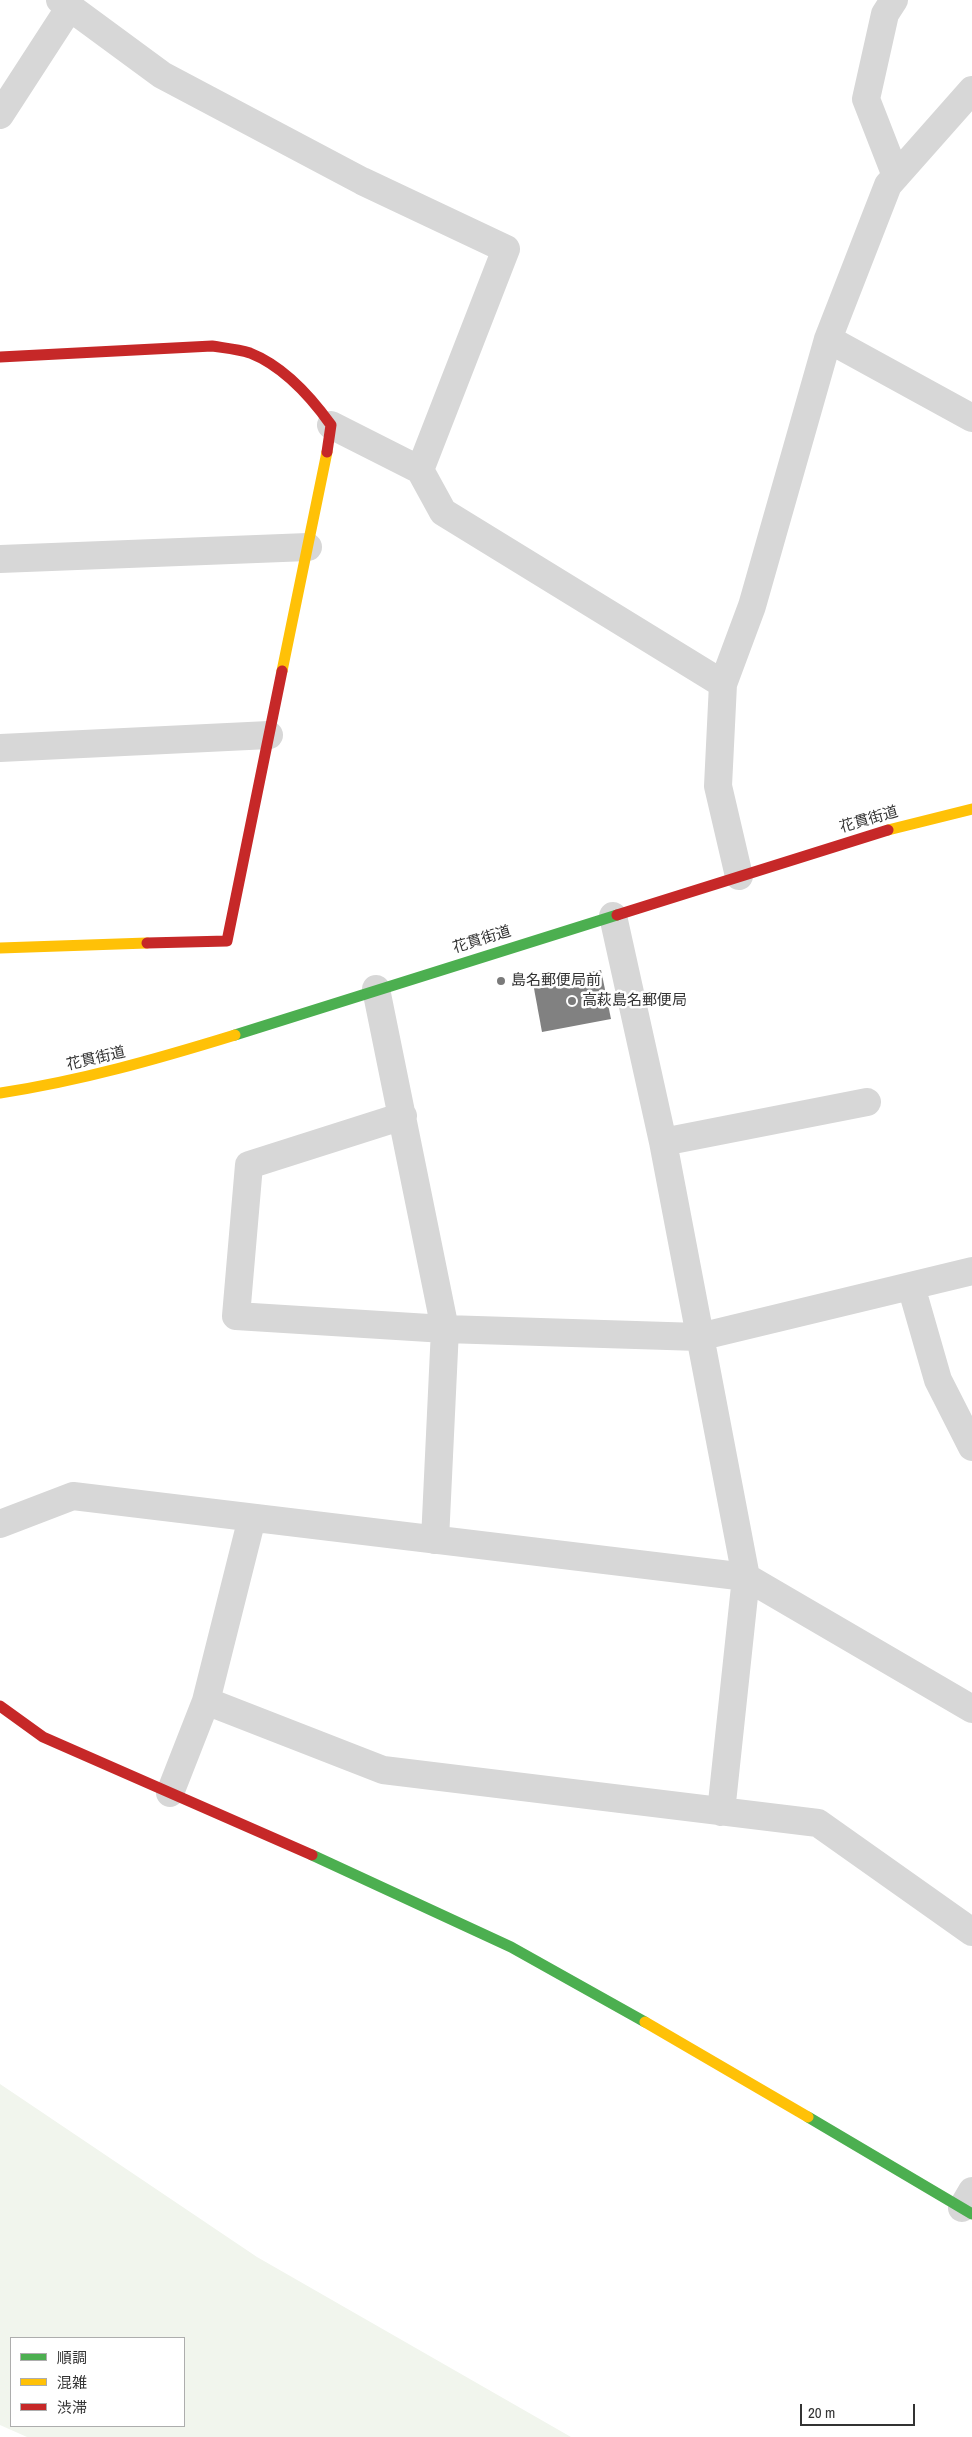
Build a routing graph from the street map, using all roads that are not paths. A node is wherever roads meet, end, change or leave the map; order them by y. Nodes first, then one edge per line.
1 (894, 0) edge
2 (65, 4) edge
3 (972, 90) edge
4 (0, 115) edge
5 (896, 176) junction
6 (828, 339) junction
7 (0, 357) edge
8 (972, 418) edge
9 (331, 425) junction
10 (420, 470) junction
11 (308, 547) junction
12 (0, 559) edge
13 (723, 684) junction
14 (269, 736) junction
15 (0, 748) edge
16 (972, 809) edge
17 (739, 876) junction
18 (613, 916) junction
19 (0, 948) edge
20 (376, 988) junction
21 (0, 1093) edge
22 (867, 1102) dead end
23 (403, 1116) junction
24 (663, 1142) junction
25 (972, 1271) edge
26 (911, 1286) junction
27 (445, 1329) junction
28 (699, 1337) junction
29 (972, 1447) edge
30 (252, 1518) junction
31 (0, 1524) edge
32 (435, 1540) junction
33 (746, 1577) junction
34 (206, 1701) junction
35 (0, 1706) edge
36 (972, 1709) edge
37 (170, 1793) junction
38 (721, 1812) junction
39 (972, 1932) edge
40 (969, 2204) edge

1 - 5 street
2 - 4 street
2 - 10 street
3 - 5 street
5 - 6 street
6 - 8 street
6 - 13 street
7 - 9 main road
9 - 10 street
9 - 11 main road
10 - 13 street
11 - 12 street
11 - 14 main road
13 - 17 street
14 - 15 street
14 - 19 main road
16 - 17 main road, 花貫街道
17 - 18 main road, 花貫街道
18 - 20 main road, 花貫街道
18 - 24 street
20 - 21 main road, 花貫街道
20 - 23 street
22 - 24 street
23 - 27 street
23 - 27 street
24 - 28 street
25 - 26 street
26 - 28 street
26 - 29 street
27 - 28 street
27 - 32 street
28 - 33 street
30 - 31 street
30 - 32 street
30 - 34 street
32 - 33 street
33 - 36 street
33 - 38 street
34 - 37 street
34 - 38 street
35 - 37 main road
37 - 40 main road
38 - 39 street

